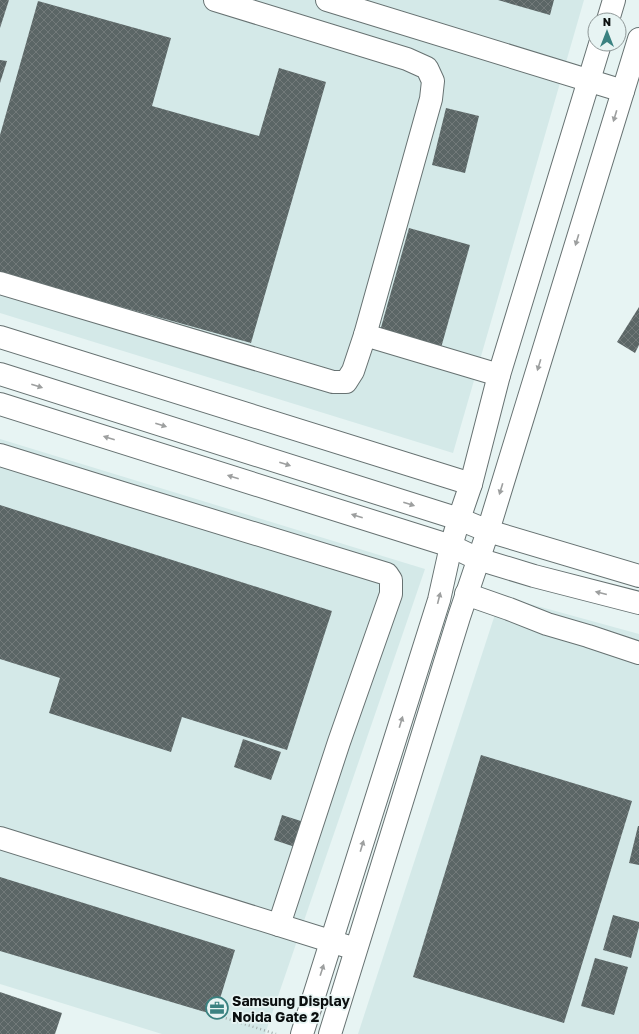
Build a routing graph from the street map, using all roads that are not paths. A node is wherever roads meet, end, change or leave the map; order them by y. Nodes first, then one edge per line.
1 (215, 0) edge
2 (327, 0) edge
3 (614, 0) edge
4 (610, 12) edge
5 (639, 39) edge
6 (598, 52) edge
7 (589, 81) junction
8 (623, 91) junction
9 (0, 283) edge
10 (365, 335) junction
11 (0, 337) edge
12 (0, 374) edge
13 (499, 375) junction
14 (0, 404) edge
15 (0, 455) edge
16 (471, 484) junction
17 (459, 519) junction
18 (488, 531) junction
19 (451, 546) junction
20 (478, 559) junction
21 (639, 576) edge
22 (466, 594) junction
23 (639, 603) edge
24 (639, 653) edge
25 (0, 838) edge
26 (279, 925) junction
27 (331, 942) junction
28 (356, 949) junction
29 (302, 1034) edge
30 (330, 1034) edge

1 - 10 street
2 - 7 street
3 - 4 street
5 - 8 street
6 - 7 street
7 - 8 street
7 - 13 street
8 -> 18 street
9 - 10 street
10 - 13 street
11 - 16 street
12 -> 17 street
13 - 16 street
19 -> 14 street
15 - 26 street
16 - 17 street
17 - 18 street
17 - 19 street
18 - 20 street
18 - 21 street
19 - 20 street
27 -> 19 street
20 - 22 street
23 -> 20 street
22 - 24 street
22 - 28 street
25 - 26 street
26 - 27 street
27 - 28 street
29 -> 27 street
28 - 30 street

